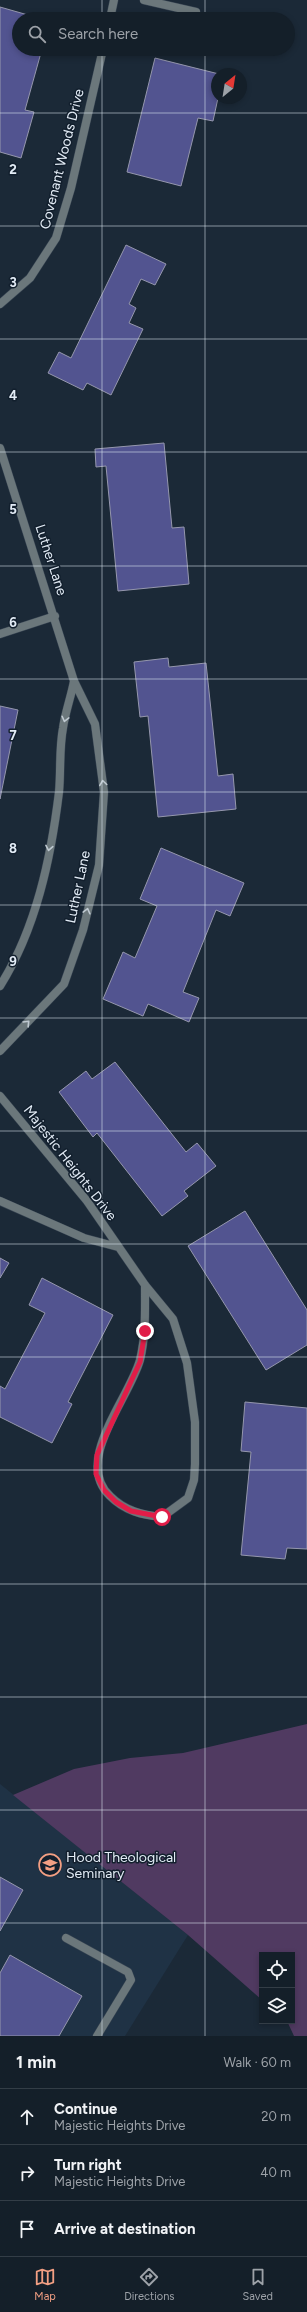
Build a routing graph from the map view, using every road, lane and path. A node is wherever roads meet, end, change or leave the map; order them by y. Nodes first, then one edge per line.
1 (114, 0) edge
2 (144, 0) edge
3 (111, 12) edge
4 (196, 12) dead end
5 (101, 56) edge
6 (0, 304) edge
7 (0, 448) edge
8 (55, 616) junction
9 (0, 634) edge
10 (74, 681) junction
11 (0, 986) edge
12 (0, 1051) edge
13 (0, 1096) edge
14 (0, 1201) edge
15 (118, 1247) junction
16 (145, 1285) junction
17 (66, 1938) dead end
18 (97, 2036) edge

1 - 3 street
2 - 4 street
5 - 6 street, Covenant Woods Drive
7 - 8 street, Luther Lane
8 - 9 street
8 - 10 street, Luther Lane
10 -> 11 street, Luther Lane
12 -> 10 street, Luther Lane
13 - 15 street, Majestic Heights Drive
14 - 15 street, Majestic Heights Drive
15 - 16 street, Majestic Heights Drive
16 - 16 street, Majestic Heights Drive
17 - 18 street

